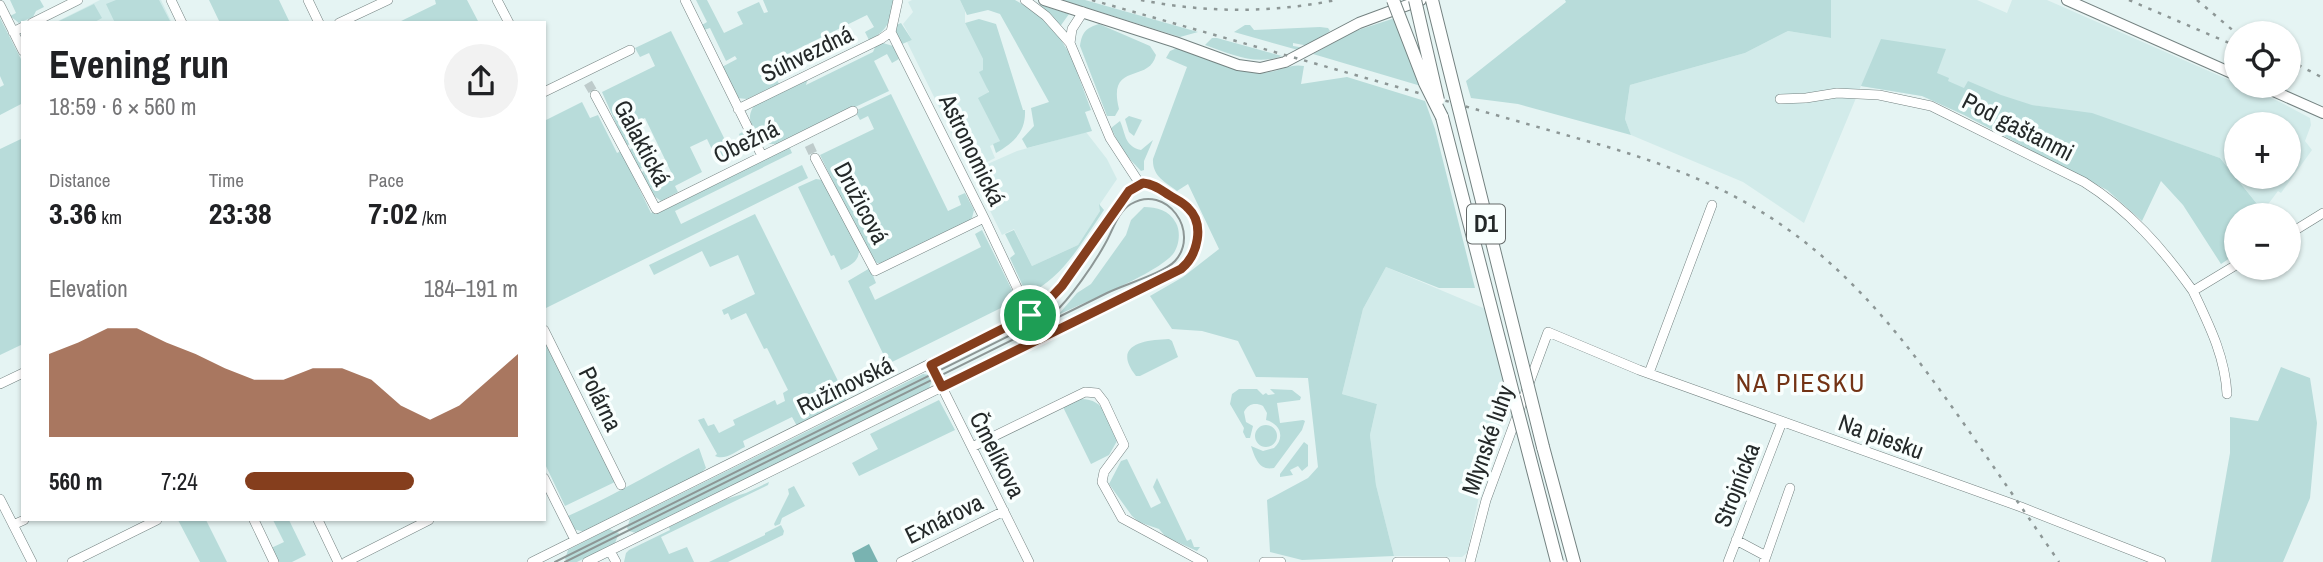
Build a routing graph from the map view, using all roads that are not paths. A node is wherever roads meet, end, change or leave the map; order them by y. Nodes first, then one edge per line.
1 (171, 0) edge
2 (308, 0) edge
3 (388, 0) edge
4 (497, 0) edge
5 (685, 0) edge
6 (898, 0) edge
7 (1025, 0) edge
8 (1044, 0) edge
9 (1393, 0) edge
10 (1415, 0) edge
11 (1421, 0) edge
12 (1432, 0) edge
13 (2067, 0) edge
14 (74, 1) edge
15 (0, 5) edge
16 (1083, 12) junction
17 (36, 21) edge
18 (181, 21) edge
19 (318, 21) edge
20 (343, 21) edge
21 (508, 21) edge
22 (21, 28) edge
23 (13, 32) junction
24 (891, 32) junction
25 (1070, 43) junction
26 (21, 47) edge
27 (630, 50) dead end
28 (2224, 70) edge
29 (584, 73) junction
30 (588, 83) tunnel mouth
31 (546, 91) edge
32 (595, 95) tunnel mouth
33 (2289, 98) edge
34 (1780, 99) dead end
35 (738, 109) junction
36 (853, 111) dead end
37 (2323, 113) edge
38 (1442, 117) junction
39 (804, 135) junction
40 (809, 145) tunnel mouth
41 (762, 156) junction
42 (815, 158) tunnel mouth
43 (1140, 184) junction
44 (1712, 205) dead end
45 (656, 209) joint
46 (2323, 213) edge
47 (984, 218) junction
48 (2301, 227) edge
49 (2224, 272) edge
50 (2193, 291) junction
51 (1030, 315) junction
52 (1548, 332) joint
53 (546, 334) edge
54 (931, 365) junction
55 (1649, 373) junction
56 (21, 374) edge
57 (0, 384) edge
58 (942, 387) junction
59 (2227, 394) dead end
60 (1782, 422) junction
61 (972, 447) junction
62 (546, 482) edge
63 (621, 485) dead end
64 (1790, 488) dead end
65 (0, 499) edge
66 (1004, 511) junction
67 (22, 521) edge
68 (156, 521) edge
69 (254, 521) edge
70 (318, 521) edge
71 (427, 521) edge
72 (13, 525) junction
73 (575, 540) junction
74 (1736, 540) junction
75 (610, 551) junction
76 (1765, 559) edge
77 (32, 562) edge
78 (72, 562) edge
79 (274, 562) edge
80 (338, 562) edge
81 (345, 562) edge
82 (532, 562) edge
83 (587, 562) edge
84 (616, 562) edge
85 (901, 562) edge
86 (1029, 562) edge
87 (1203, 562) edge
88 (1264, 562) edge
89 (1281, 562) edge
90 (1396, 562) edge
91 (1445, 562) edge
92 (1471, 562) edge
93 (1557, 562) edge
94 (1574, 562) edge
95 (1728, 562) edge
96 (2161, 562) edge

1 - 18 street
2 - 19 street
3 - 20 street
4 - 21 street
5 - 35 street
6 - 24 street
7 - 25 street
8 - 16 main road
9 - 38 highway, bridge
10 - 38 highway, D1, bridge
11 - 16 main road
12 - 94 highway, D1, bridge
13 - 28 main road
14 - 17 street
15 - 23 street
16 - 25 street
22 - 23 street
23 - 26 street
24 - 35 street, Súhvezdná
24 - 47 street, Astronomická
25 - 43 street
27 - 29 street
29 - 30 street, Galaktická
29 - 31 street
32 - 45 street, Galaktická
33 - 37 main road
34 - 50 street, Pod gaštanmi
35 - 41 street
36 - 39 street, Obežná
38 - 93 highway, D1, bridge
39 - 40 street, Družicová
39 - 41 street, Obežná
41 - 45 street, Obežná
42 - 47 street, Družicová
43 - 51 street, Ružinovská
43 - 58 street, Ružinovská
44 - 55 street
46 - 48 street
47 - 51 street, Astronomická
49 - 50 street
50 - 59 street, Pod gaštanmi
51 - 54 street, Ružinovská
52 - 55 street, Na piesku
52 - 92 street, Mlynské luhy
53 - 63 street, Polárna
54 - 58 street, Čmelíkova
54 - 73 street, Ružinovská
55 - 60 street, Na piesku
56 - 57 street
58 - 61 street, Čmelíkova
58 - 75 street, Ružinovská
60 - 74 street, Strojnícka
60 - 96 street, Na piesku
61 - 66 street, Čmelíkova
61 - 87 street
62 - 73 street
64 - 76 street
65 - 72 street
66 - 85 street, Exnárova
66 - 86 street, Čmelíkova
67 - 72 street
68 - 78 street
69 - 79 street
70 - 80 street
71 - 81 street
72 - 77 street
73 - 82 street, Ružinovská
74 - 76 street
74 - 95 street, Strojnícka
75 - 83 street, Ružinovská
75 - 84 street
88 - 89 street
90 - 91 street

